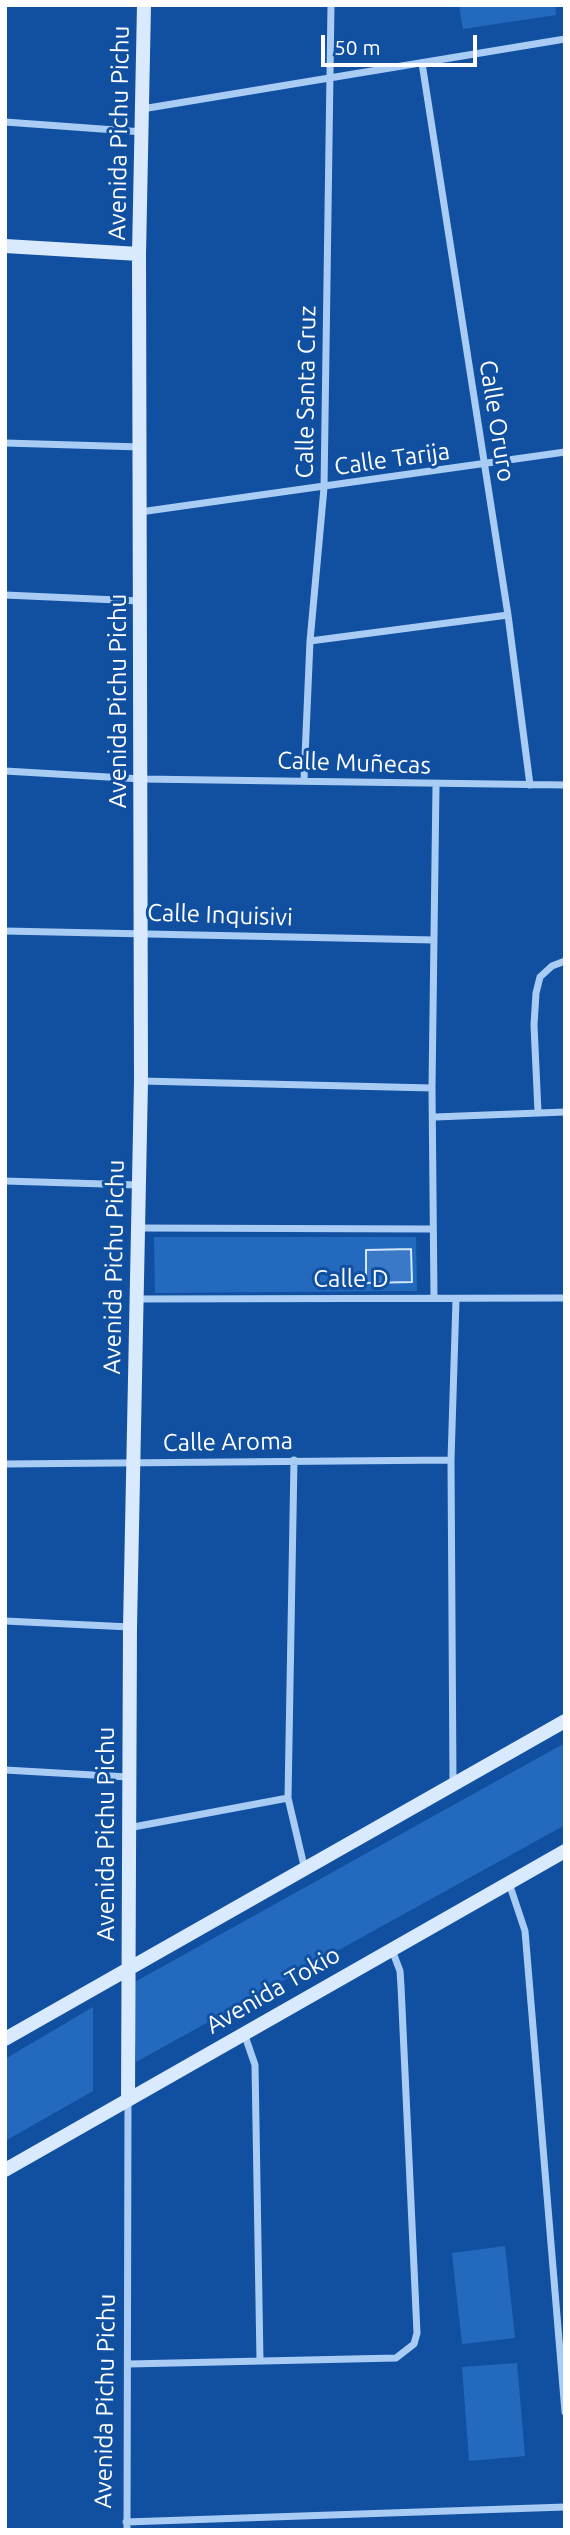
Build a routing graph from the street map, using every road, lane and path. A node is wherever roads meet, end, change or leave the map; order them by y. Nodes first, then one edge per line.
1 (144, 5) edge
2 (331, 5) edge
3 (565, 39) edge
4 (422, 63) junction
5 (331, 76) junction
6 (142, 109) junction
7 (5, 122) edge
8 (143, 132) junction
9 (5, 246) edge
10 (139, 254) junction
11 (5, 443) edge
12 (141, 447) junction
13 (565, 452) edge
14 (485, 466) junction
15 (324, 488) junction
16 (140, 512) junction
17 (5, 595) edge
18 (140, 601) junction
19 (508, 615) junction
20 (310, 641) junction
21 (5, 771) edge
22 (142, 779) junction
23 (304, 779) junction
24 (436, 785) junction
25 (530, 785) junction
26 (565, 785) edge
27 (5, 930) edge
28 (140, 932) junction
29 (434, 940) junction
30 (565, 961) edge
31 (141, 1081) junction
32 (432, 1088) junction
33 (538, 1112) junction
34 (565, 1112) edge
35 (435, 1117) junction
36 (5, 1181) edge
37 (138, 1185) junction
38 (137, 1228) junction
39 (433, 1229) junction
40 (434, 1298) junction
41 (565, 1298) edge
42 (137, 1299) junction
43 (456, 1300) junction
44 (294, 1460) junction
45 (451, 1460) junction
46 (134, 1462) junction
47 (5, 1464) edge
48 (5, 1621) edge
49 (130, 1627) junction
50 (565, 1721) edge
51 (5, 1770) edge
52 (128, 1777) junction
53 (453, 1783) junction
54 (288, 1798) junction
55 (128, 1828) junction
56 (565, 1851) edge
57 (305, 1870) junction
58 (509, 1883) junction
59 (392, 1949) junction
60 (128, 1972) junction
61 (244, 2033) junction
62 (5, 2039) edge
63 (128, 2099) junction
64 (5, 2171) edge
65 (260, 2361) junction
66 (129, 2364) junction
67 (563, 2380) edge
68 (565, 2412) edge
69 (565, 2507) edge
70 (126, 2526) edge

1 - 6 street, Avenida Pichu Pichu
2 - 5 street, Calle Santa Cruz
3 - 4 street
4 - 5 street
4 - 14 street, Calle Oruro
5 - 6 street
5 - 15 street, Calle Santa Cruz
6 - 8 street, Avenida Pichu Pichu
7 - 8 street
8 - 10 street, Avenida Pichu Pichu
9 - 10 street
10 - 12 street, Avenida Pichu Pichu
11 - 12 street
12 - 16 street, Avenida Pichu Pichu
13 - 14 street, Calle Tarija
14 - 15 street, Calle Tarija
14 - 19 street, Calle Oruro
15 - 16 street, Calle Tarija
15 - 20 street, Calle Santa Cruz
16 - 18 street, Avenida Pichu Pichu
17 - 18 street
18 - 22 street, Avenida Pichu Pichu
19 - 20 street
19 - 25 street, Calle Oruro
20 - 23 street, Calle Santa Cruz
21 - 22 street, Calle Muñecas
22 - 23 street, Calle Muñecas
22 - 28 street, Avenida Pichu Pichu
23 - 24 street, Calle Muñecas
24 - 25 street, Calle Muñecas
24 - 29 street
25 - 26 street, Calle Muñecas
27 - 28 street, Calle Inquisivi
28 - 29 street, Calle Inquisivi
28 - 31 street, Avenida Pichu Pichu
29 - 32 street
30 - 33 street
31 - 32 street
31 - 37 street, Avenida Pichu Pichu
32 - 35 street
33 - 34 street
33 - 35 street
35 - 39 street
36 - 37 street
37 - 38 street, Avenida Pichu Pichu
38 - 39 street
38 - 42 street, Avenida Pichu Pichu
39 - 40 street
40 - 42 street, Calle D
40 - 43 street, Calle D
41 - 43 street, Calle D
42 - 46 street, Avenida Pichu Pichu
43 - 45 street
44 - 45 street, Calle Aroma
44 - 46 street, Calle Aroma
44 - 54 street
45 - 53 street
46 - 47 street, Calle Aroma
46 - 49 street, Avenida Pichu Pichu
48 - 49 street
49 - 52 street, Avenida Pichu Pichu
50 - 53 street
51 - 52 street
52 - 55 street, Avenida Pichu Pichu
53 - 57 street
54 - 55 street
54 - 57 street
55 - 60 street, Avenida Pichu Pichu
56 - 58 street, Avenida Tokio
57 - 60 street
58 - 59 street, Avenida Tokio
58 - 67 street
59 - 61 street, Avenida Tokio
59 - 65 street
60 - 62 street
60 - 63 street, Avenida Pichu Pichu
61 - 63 street, Avenida Tokio
61 - 65 street
63 - 64 street, Avenida Tokio
63 - 66 street, Avenida Pichu Pichu
65 - 66 street
66 - 70 street, Avenida Pichu Pichu
67 - 68 street
69 - 70 street

